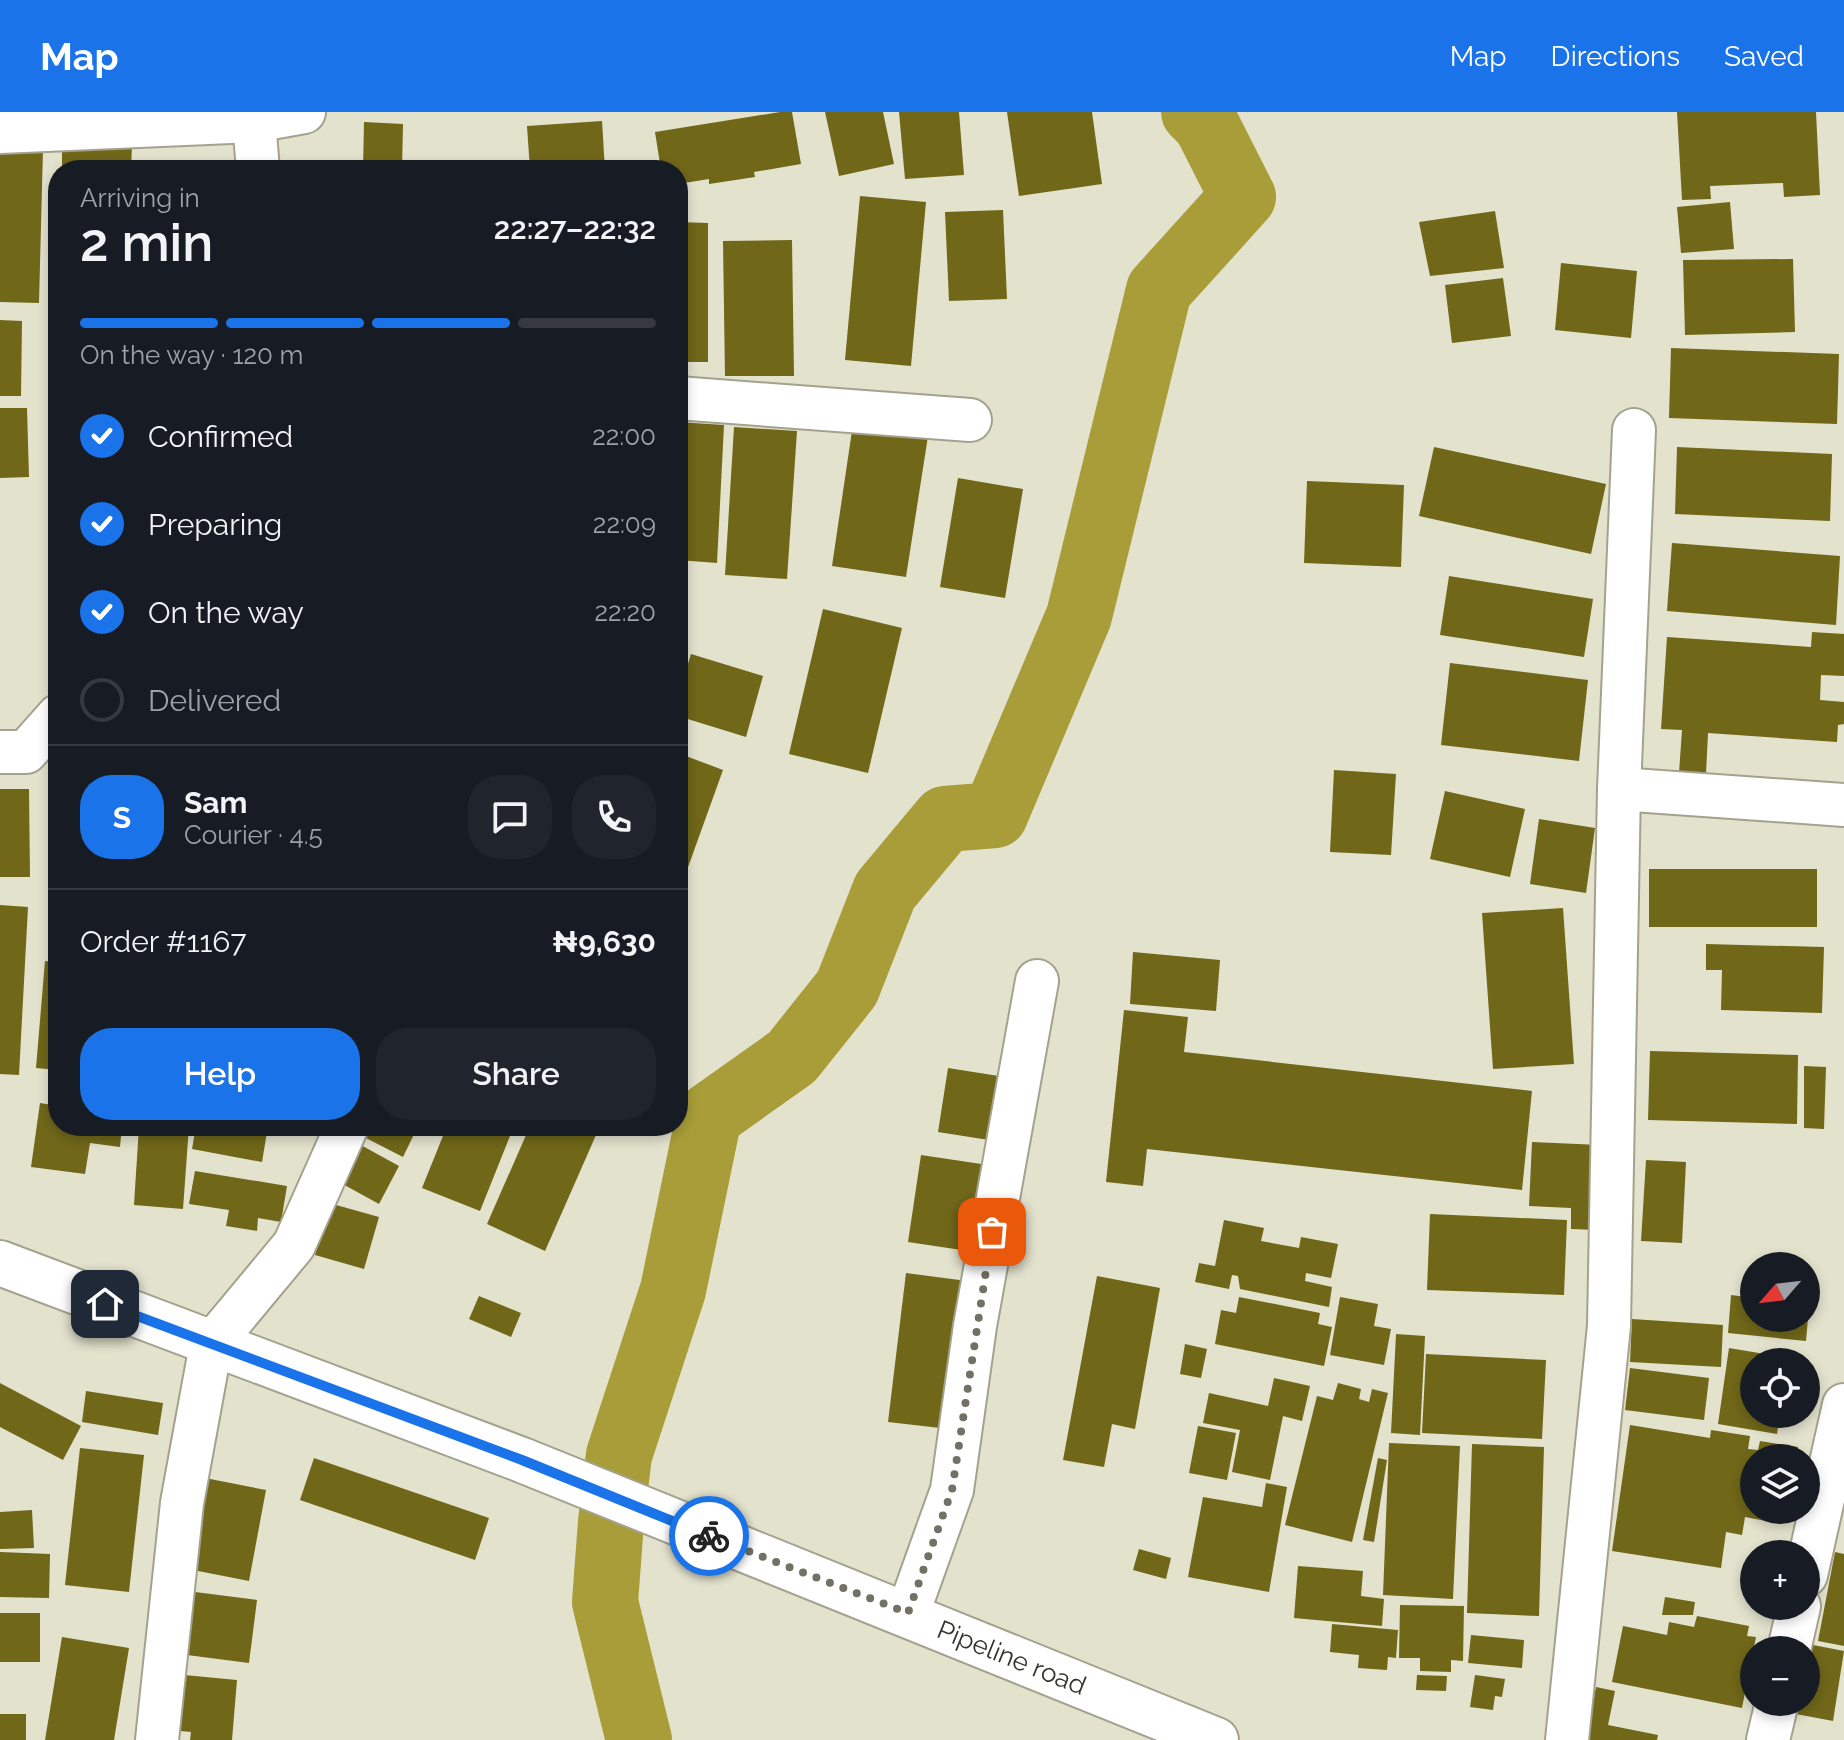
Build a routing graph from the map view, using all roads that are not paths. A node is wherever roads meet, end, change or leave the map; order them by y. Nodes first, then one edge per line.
1 (304, 112) edge
2 (254, 121) junction
3 (0, 132) edge
4 (257, 160) edge
5 (688, 399) edge
6 (970, 420) dead end
7 (1634, 430) dead end
8 (48, 727) edge
9 (0, 752) edge
10 (1619, 789) junction
11 (1844, 805) edge
12 (1037, 981) dead end
13 (343, 1136) edge
14 (0, 1263) edge
15 (211, 1345) junction
16 (1844, 1405) edge
17 (1814, 1540) edge
18 (908, 1613) junction
19 (1774, 1716) edge
20 (1208, 1738) edge
21 (157, 1740) edge
22 (1567, 1740) edge
23 (1768, 1740) edge

1 - 2 street
2 - 3 street
2 - 4 street
5 - 6 street
7 - 10 street
8 - 9 street
10 - 11 street
10 - 22 street
12 - 18 street
13 - 15 street
14 - 15 main road, Pipeline road
15 - 18 main road, Pipeline road
15 - 21 street
16 - 17 street
18 - 20 main road, Pipeline road
19 - 23 street

